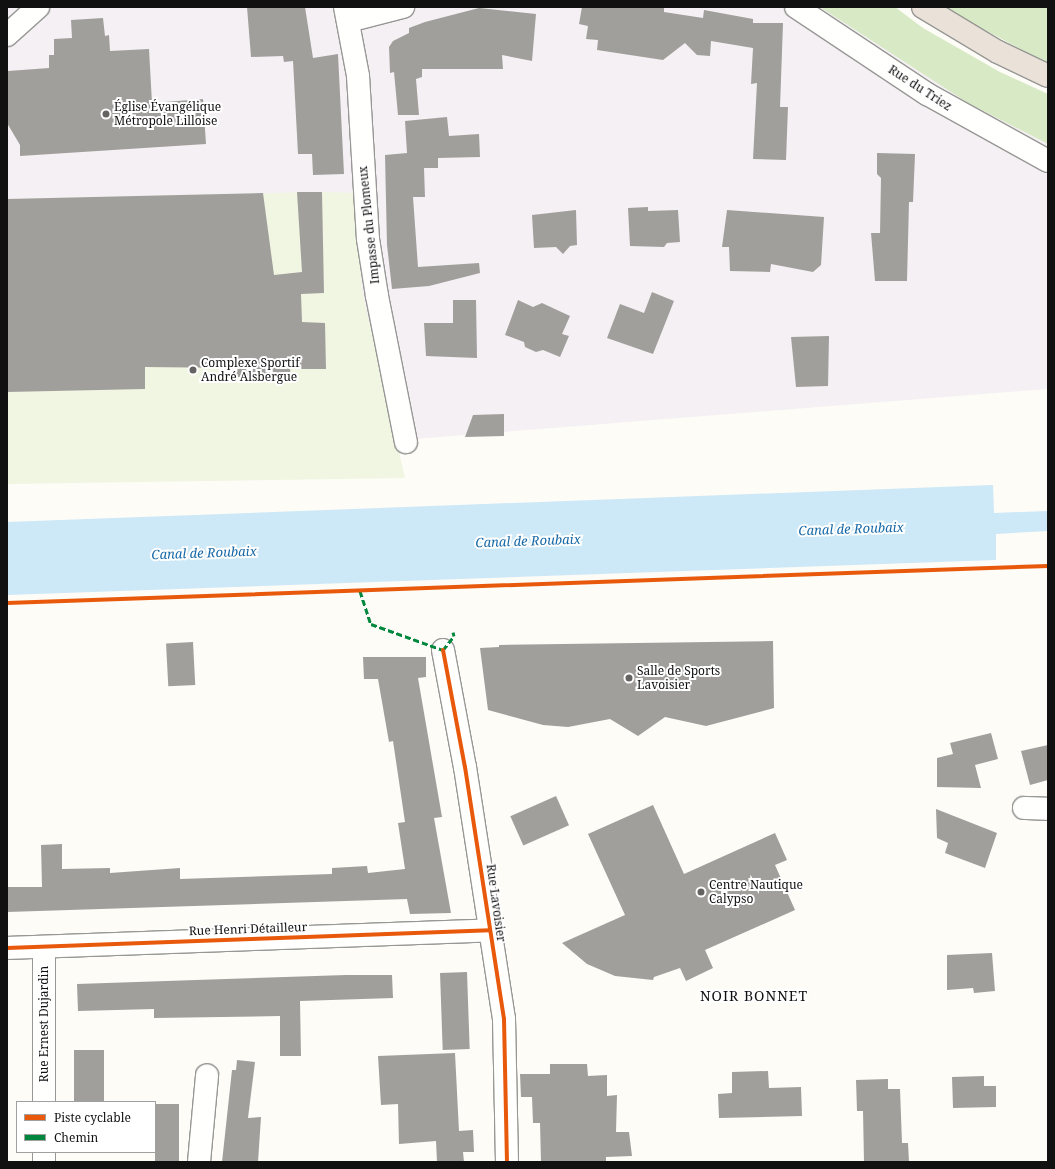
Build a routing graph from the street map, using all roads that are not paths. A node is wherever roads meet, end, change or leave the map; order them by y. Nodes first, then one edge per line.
1 (38, 7) edge
2 (403, 7) edge
3 (796, 7) edge
4 (923, 7) edge
5 (346, 14) edge
6 (7, 35) edge
7 (1048, 76) edge
8 (1048, 161) edge
9 (406, 442) dead end
10 (443, 650) dead end
11 (1024, 808) dead end
12 (1048, 809) edge
13 (490, 930) junction
14 (44, 947) junction
15 (7, 948) edge
16 (207, 1075) dead end
17 (44, 1101) edge
18 (199, 1162) edge
19 (507, 1162) edge

1 - 6 street
2 - 5 street
3 - 8 street, Rue du Triez
4 - 7 highway
5 - 9 street, Impasse du Plomeux
10 - 13 street, Rue Lavoisier
11 - 12 street
13 - 14 street, Rue Henri Détailleur
13 - 19 street, Rue Lavoisier
14 - 15 street, Rue Henri Détailleur
14 - 17 street, Rue Ernest Dujardin
16 - 18 street

